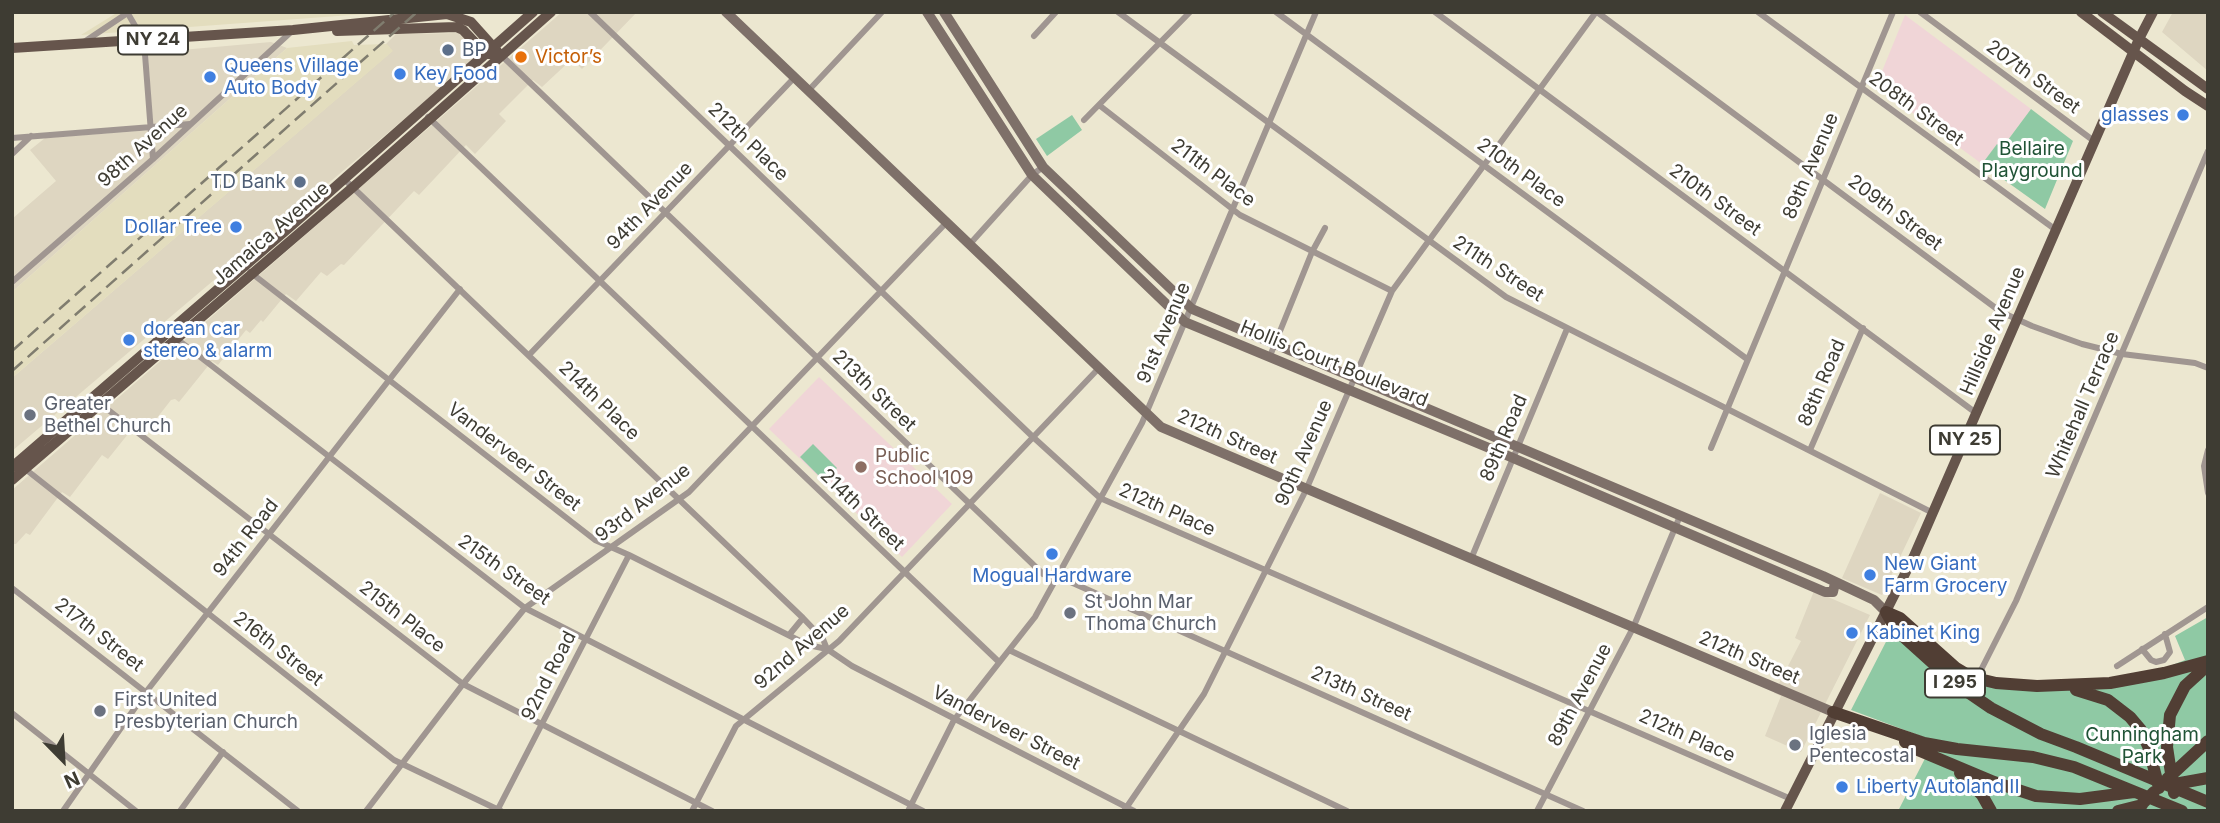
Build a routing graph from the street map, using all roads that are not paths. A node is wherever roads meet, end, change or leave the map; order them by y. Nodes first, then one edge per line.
1 (533, 12) edge
2 (551, 12) edge
3 (590, 12) edge
4 (882, 12) edge
5 (927, 12) edge
6 (944, 12) edge
7 (1056, 12) edge
8 (1118, 12) edge
9 (1191, 12) edge
10 (1276, 12) edge
11 (1316, 12) edge
12 (1434, 12) edge
13 (1596, 12) edge
14 (1758, 12) edge
15 (1893, 12) edge
16 (1920, 12) edge
17 (2081, 12) edge
18 (2102, 12) edge
19 (2153, 12) edge
20 (128, 13) edge
21 (438, 13) edge
22 (727, 13) edge
23 (293, 30) junction
24 (1307, 35) junction
25 (1034, 36) dead end
26 (2139, 39) junction
27 (144, 41) junction
28 (965, 43) junction
29 (1160, 43) junction
30 (79, 45) junction
31 (12, 48) edge
32 (494, 52) junction
33 (951, 52) junction
34 (2133, 52) junction
35 (794, 78) junction
36 (1861, 88) junction
37 (1539, 89) junction
38 (2208, 89) edge
39 (808, 91) junction
40 (1099, 105) junction
41 (1005, 106) junction
42 (2208, 106) edge
43 (426, 115) junction
44 (993, 116) junction
45 (1084, 120) dead end
46 (190, 124) junction
47 (1269, 124) junction
48 (150, 127) junction
49 (31, 136) junction
50 (12, 138) edge
51 (2094, 141) junction
52 (729, 146) junction
53 (2208, 151) edge
54 (12, 154) edge
55 (153, 159) junction
56 (1483, 165) junction
57 (1043, 167) junction
58 (1032, 175) junction
59 (344, 179) junction
60 (1823, 179) junction
61 (352, 188) junction
62 (1233, 210) junction
63 (665, 213) junction
64 (1094, 215) junction
65 (946, 223) junction
66 (1085, 225) junction
67 (1325, 228) dead end
68 (2056, 230) junction
69 (1428, 241) junction
70 (969, 245) junction
71 (1312, 252) junction
72 (1146, 265) junction
73 (248, 270) junction
74 (1784, 270) junction
75 (1136, 275) junction
76 (601, 281) junction
77 (12, 282) edge
78 (460, 289) junction
79 (1392, 291) junction
80 (881, 292) junction
81 (1192, 309) junction
82 (2017, 319) junction
83 (1185, 321) junction
84 (1863, 328) junction
85 (1567, 329) junction
86 (172, 335) junction
87 (1275, 344) junction
88 (2122, 354) junction
89 (529, 355) junction
90 (1270, 356) junction
91 (817, 358) junction
92 (1747, 359) junction
93 (2208, 368) edge
94 (1098, 369) junction
95 (1354, 378) junction
96 (389, 380) junction
97 (1348, 391) junction
98 (97, 401) junction
99 (1409, 408) junction
100 (1726, 409) junction
101 (1976, 413) junction
102 (1146, 414) junction
103 (752, 426) junction
104 (1033, 437) junction
105 (1711, 449) dead end
106 (1810, 450) junction
107 (2208, 450) edge
108 (1515, 453) junction
109 (329, 457) junction
110 (18, 466) edge
111 (1578, 473) junction
112 (12, 480) edge
113 (1575, 484) junction
114 (1306, 490) junction
115 (1624, 493) junction
116 (2208, 493) edge
117 (678, 498) junction
118 (1100, 498) junction
119 (1621, 503) junction
120 (969, 504) junction
121 (1933, 513) junction
122 (1680, 516) junction
123 (1677, 527) junction
124 (269, 535) junction
125 (1736, 539) junction
126 (613, 548) junction
127 (1733, 551) junction
128 (629, 555) junction
129 (1780, 558) junction
130 (1471, 559) junction
131 (1777, 570) junction
132 (1266, 571) junction
133 (904, 572) junction
134 (1056, 578) junction
135 (1835, 583) junction
136 (12, 588) edge
137 (2208, 607) edge
138 (525, 608) junction
139 (1886, 612) junction
140 (207, 613) junction
141 (803, 618) junction
142 (1633, 628) junction
143 (2165, 634) junction
144 (789, 635) junction
145 (585, 639) junction
146 (827, 649) junction
147 (2142, 649) junction
148 (1009, 650) junction
149 (1225, 651) junction
150 (999, 663) junction
151 (2208, 663) edge
152 (2117, 666) dead end
153 (1982, 670) dead end
154 (463, 684) junction
155 (2020, 685) junction
156 (146, 692) junction
157 (1590, 711) junction
158 (1833, 712) junction
159 (12, 713) edge
160 (743, 719) junction
161 (954, 720) junction
162 (542, 724) junction
163 (1178, 730) junction
164 (1893, 734) junction
165 (2208, 741) edge
166 (223, 752) junction
167 (1929, 755) junction
168 (402, 762) junction
169 (89, 773) junction
170 (2205, 776) edge
171 (1546, 794) junction
172 (2208, 794) edge
173 (1791, 799) junction
174 (2208, 802) edge
175 (696, 803) junction
176 (909, 808) edge
177 (1125, 809) edge
178 (2134, 809) edge
179 (499, 810) edge
180 (63, 811) edge
181 (136, 811) edge
182 (180, 811) edge
183 (298, 811) edge
184 (366, 811) edge
185 (692, 811) edge
186 (712, 811) edge
187 (923, 811) edge
188 (1134, 811) edge
189 (1347, 811) edge
190 (1537, 811) edge
191 (1583, 811) edge
192 (1785, 811) edge
193 (1991, 811) edge
194 (2118, 811) edge
195 (2164, 811) edge
196 (2180, 811) edge

1 - 32 main road, Jamaica Avenue
2 - 32 main road, Jamaica Avenue
3 - 52 street, 212th Place
4 - 39 street
5 - 33 main road, Hollis Court Boulevard
6 - 28 main road, Hollis Court Boulevard
7 - 25 street
8 - 29 street, 211th Street
9 - 29 street
10 - 24 street, 210th Place
11 - 24 street, 91st Avenue
12 - 37 street, 210th Street
13 - 37 street, 90th Avenue
13 - 60 street, 209th Street
14 - 36 street, 208th Street
15 - 36 street, 89th Avenue
16 - 51 street, 207th Street
17 - 34 main road
18 - 26 main road
19 - 26 main road, Hillside Avenue / NY 25
20 - 27 street
20 - 30 street
21 - 23 main road, NY 24
21 - 32 main road
22 - 35 main road, 212th Street
23 - 27 main road, NY 24
23 - 32 main road, NY 24
23 - 46 street, 98th Avenue
24 - 47 street, 91st Avenue
24 - 56 street, 210th Place
26 - 34 main road, Hillside Avenue / NY 25
26 - 38 main road
27 - 30 main road, NY 24
27 - 48 street
28 - 33 main road
28 - 41 main road, Hollis Court Boulevard
29 - 40 street
29 - 47 street, 211th Street
30 - 31 main road, NY 24
32 - 43 main road, Jamaica Avenue
32 - 63 street, 213th Street
33 - 44 main road, Hollis Court Boulevard
34 - 42 main road
34 - 51 main road, Hillside Avenue / NY 25
35 - 39 main road, 212th Street
35 - 52 street, 94th Avenue
36 - 60 street, 89th Avenue
36 - 68 street, 208th Street
37 - 56 street, 90th Avenue
37 - 74 street, 210th Street
39 - 65 main road, 212th Street
40 - 45 street
40 - 62 street, 211th Place
41 - 44 main road
41 - 57 main road, Hollis Court Boulevard
43 - 59 main road, Jamaica Avenue
43 - 61 main road, Jamaica Avenue
43 - 76 street, 214th Street
44 - 58 main road, Hollis Court Boulevard
46 - 48 street
46 - 55 street, 98th Avenue
47 - 62 street, 91st Avenue
47 - 69 street, 211th Street
48 - 49 street
48 - 55 street
49 - 50 street
49 - 54 street
51 - 68 main road, Hillside Avenue / NY 25
52 - 63 street, 94th Avenue
52 - 80 street, 212th Place
53 - 88 street, Whitehall Terrace
55 - 77 street, 98th Avenue
56 - 69 street, 90th Avenue
56 - 92 street, 210th Place
57 - 58 street
57 - 64 main road, Hollis Court Boulevard
58 - 66 main road, Hollis Court Boulevard
58 - 70 street
59 - 61 street, 214th Place
59 - 73 main road, Jamaica Avenue
60 - 74 street, 89th Avenue
60 - 82 street, 209th Street
61 - 73 main road, Jamaica Avenue
61 - 78 street, 214th Place
62 - 71 street, 211th Place
62 - 81 street, 91st Avenue
63 - 76 street, 94th Avenue
63 - 91 street, 213th Street
64 - 66 main road
64 - 72 main road, Hollis Court Boulevard
65 - 70 main road, 212th Street
65 - 80 street, 93rd Avenue
66 - 75 main road, Hollis Court Boulevard
67 - 71 street
68 - 82 main road, Hillside Avenue / NY 25
69 - 79 street, 90th Avenue
69 - 85 street, 211th Street
70 - 94 main road, 212th Street
71 - 79 street, 211th Place
71 - 87 street
72 - 75 main road
72 - 81 main road, Hollis Court Boulevard
73 - 86 main road, Jamaica Avenue
73 - 96 street, Vanderveer Street
74 - 84 street, 210th Street
74 - 92 street, 89th Avenue
75 - 83 main road, Hollis Court Boulevard
76 - 89 street, 94th Avenue
76 - 103 street, 214th Street
78 - 89 street, 214th Place
78 - 96 street, 94th Road
79 - 95 street, 90th Avenue
80 - 91 street, 93rd Avenue
80 - 104 street, 212th Place
81 - 83 street, 91st Avenue
81 - 87 main road, Hollis Court Boulevard
82 - 88 street, 209th Street
82 - 101 main road, Hillside Avenue / NY 25
83 - 90 main road, Hollis Court Boulevard
83 - 102 street, 91st Avenue
84 - 101 street, 210th Street
84 - 106 street, 88th Road
85 - 100 street, 211th Street
85 - 108 street, 89th Road
86 - 98 main road, Jamaica Avenue
86 - 109 street, 215th Street
87 - 90 street
87 - 95 main road, Hollis Court Boulevard
88 - 93 street, 209th Street
88 - 153 street, Whitehall Terrace
89 - 117 street, 214th Place
90 - 97 main road, Hollis Court Boulevard
91 - 103 street, 93rd Avenue
91 - 120 street, 213th Street
92 - 100 street, 89th Avenue
94 - 102 main road, 212th Street
94 - 104 street, 92nd Avenue
95 - 97 street, 90th Avenue
95 - 99 main road, Hollis Court Boulevard
96 - 109 street, 94th Road
96 - 126 street, Vanderveer Street
97 - 99 main road, Hollis Court Boulevard
97 - 114 street, 90th Avenue
98 - 110 main road, Jamaica Avenue
98 - 124 street, 215th Place
99 - 108 main road, Hollis Court Boulevard
100 - 105 street, 89th Avenue
100 - 106 street, 211th Street
101 - 121 main road, Hillside Avenue / NY 25
102 - 114 main road, 212th Street
102 - 118 street, 91st Avenue
103 - 117 street, 93rd Avenue
103 - 133 street, 214th Street
104 - 118 street, 212th Place
104 - 120 street, 92nd Avenue
106 - 121 street, 211th Street
107 - 116 street
108 - 111 main road, Hollis Court Boulevard
108 - 113 main road, Hollis Court Boulevard
108 - 130 street, 89th Road
109 - 124 street, 94th Road
109 - 138 street, 215th Street
110 - 112 main road, Jamaica Avenue
110 - 140 street, 216th Street
111 - 113 main road
111 - 115 main road, Hollis Court Boulevard
113 - 119 main road, Hollis Court Boulevard
114 - 130 main road, 212th Street
114 - 132 street, 90th Avenue
115 - 119 main road
115 - 122 main road, Hollis Court Boulevard
117 - 126 street, 93rd Avenue
117 - 141 street, 214th Place
118 - 132 street, 212th Place
118 - 134 street, 91st Avenue
119 - 123 main road, Hollis Court Boulevard
120 - 133 street, 92nd Avenue
120 - 134 street, 213th Street
121 - 139 main road, Hillside Avenue / NY 25
122 - 123 street, 89th Avenue
122 - 125 main road, Hollis Court Boulevard
123 - 127 main road, Hollis Court Boulevard
123 - 142 street, 89th Avenue
124 - 140 street, 94th Road
124 - 154 street, 215th Place
125 - 127 main road
125 - 129 main road, Hollis Court Boulevard
126 - 128 street, Vanderveer Street
126 - 138 street, 93rd Avenue
127 - 131 main road, Hollis Court Boulevard
128 - 144 street, Vanderveer Street
128 - 145 street, 92nd Road
129 - 131 main road
129 - 135 main road, Hollis Court Boulevard
130 - 142 main road, 212th Street
131 - 135 main road, Hollis Court Boulevard
132 - 149 street, 90th Avenue
132 - 157 street, 212th Place
133 - 146 street, 92nd Avenue
133 - 150 street, 214th Street
134 - 148 street, 91st Avenue
134 - 149 street, 213th Street
135 - 139 main road, Hollis Court Boulevard
136 - 156 street, 217th Street
137 - 143 street
138 - 145 street, 215th Street
138 - 154 street, 93rd Avenue
139 - 155 highway
139 - 158 main road, Hillside Avenue / NY 25
139 - 174 highway, I 295
140 - 156 street, 94th Road
140 - 168 street, 216th Street
141 - 144 street
141 - 146 street, 214th Place
142 - 157 street, 89th Avenue
142 - 158 main road, 212th Street
143 - 147 street
143 - 147 street
144 - 146 street, Vanderveer Street
145 - 160 street, 215th Street
145 - 162 street, 92nd Road
146 - 160 street, 92nd Avenue
146 - 161 street, Vanderveer Street
147 - 152 street
148 - 150 street
148 - 163 street
149 - 163 street, 90th Avenue
149 - 171 street, 213th Street
150 - 161 street
151 - 155 highway
151 - 196 highway
154 - 162 street, 215th Place
154 - 168 street, 93rd Avenue
155 - 195 highway
156 - 166 street, 217th Street
156 - 169 street, 94th Road
157 - 171 street, 89th Avenue
157 - 173 street, 212th Place
158 - 164 highway
158 - 173 main road, Hillside Avenue / NY 25
159 - 169 street
160 - 175 street, 92nd Avenue
160 - 176 street, 215th Street
161 - 176 street
161 - 177 street, Vanderveer Street
162 - 175 street, 215th Place
162 - 179 street, 92nd Road
163 - 177 street, 90th Avenue
163 - 189 street
164 - 167 highway
164 - 196 highway
165 - 178 highway
166 - 182 street
166 - 183 street, 217th Street
167 - 170 highway
167 - 193 highway
168 - 179 street, 216th Street
168 - 184 street, 93rd Avenue
169 - 180 street, 94th Road
169 - 181 street
170 - 195 highway
171 - 190 street, 89th Avenue
171 - 191 street, 213th Street
172 - 178 highway
173 - 192 main road, Hillside Avenue / NY 25
175 - 185 street, 92nd Avenue
175 - 186 street, 215th Place
176 - 187 street, 215th Street
177 - 188 street, Vanderveer Street
178 - 194 highway

